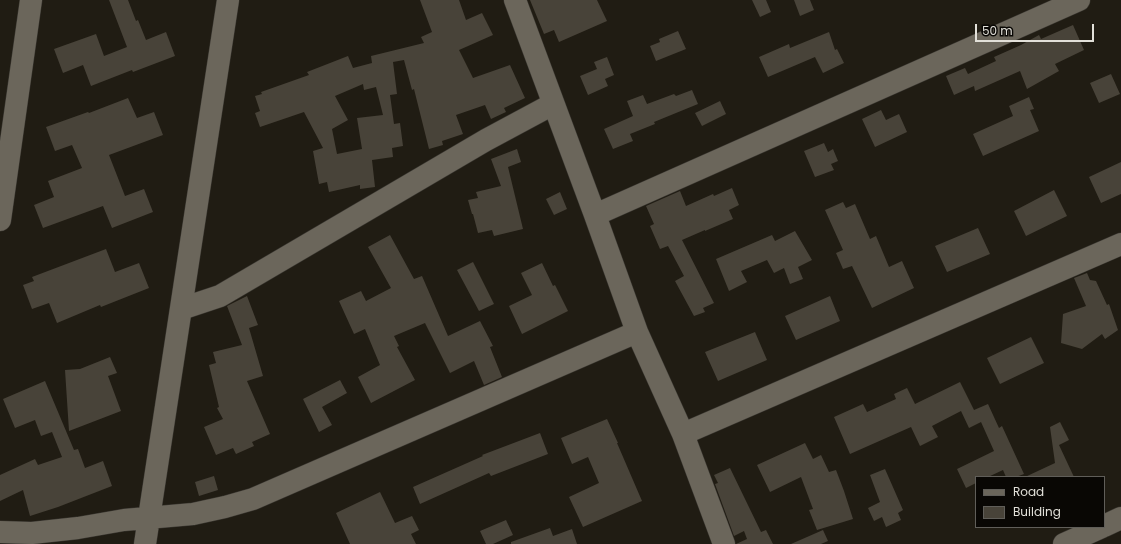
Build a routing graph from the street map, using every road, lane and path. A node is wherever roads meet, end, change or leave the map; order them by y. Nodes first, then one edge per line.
1 (31, 0) edge
2 (228, 0) edge
3 (515, 0) edge
4 (1079, 0) edge
5 (553, 104) junction
6 (595, 215) junction
7 (0, 220) edge
8 (1121, 244) edge
9 (181, 309) junction
10 (637, 332) junction
11 (683, 434) junction
12 (149, 518) junction
13 (1121, 518) edge
14 (1105, 525) edge
15 (1099, 528) edge
16 (0, 532) edge
17 (145, 544) edge
18 (724, 544) edge
19 (1064, 544) edge

1 - 7 street
2 - 9 street
3 - 5 street
4 - 6 street
5 - 6 street
5 - 9 street
6 - 10 street
8 - 11 street
9 - 12 street
10 - 11 street
10 - 12 street
11 - 18 street
12 - 16 street
12 - 17 street
13 - 14 street
15 - 19 street

